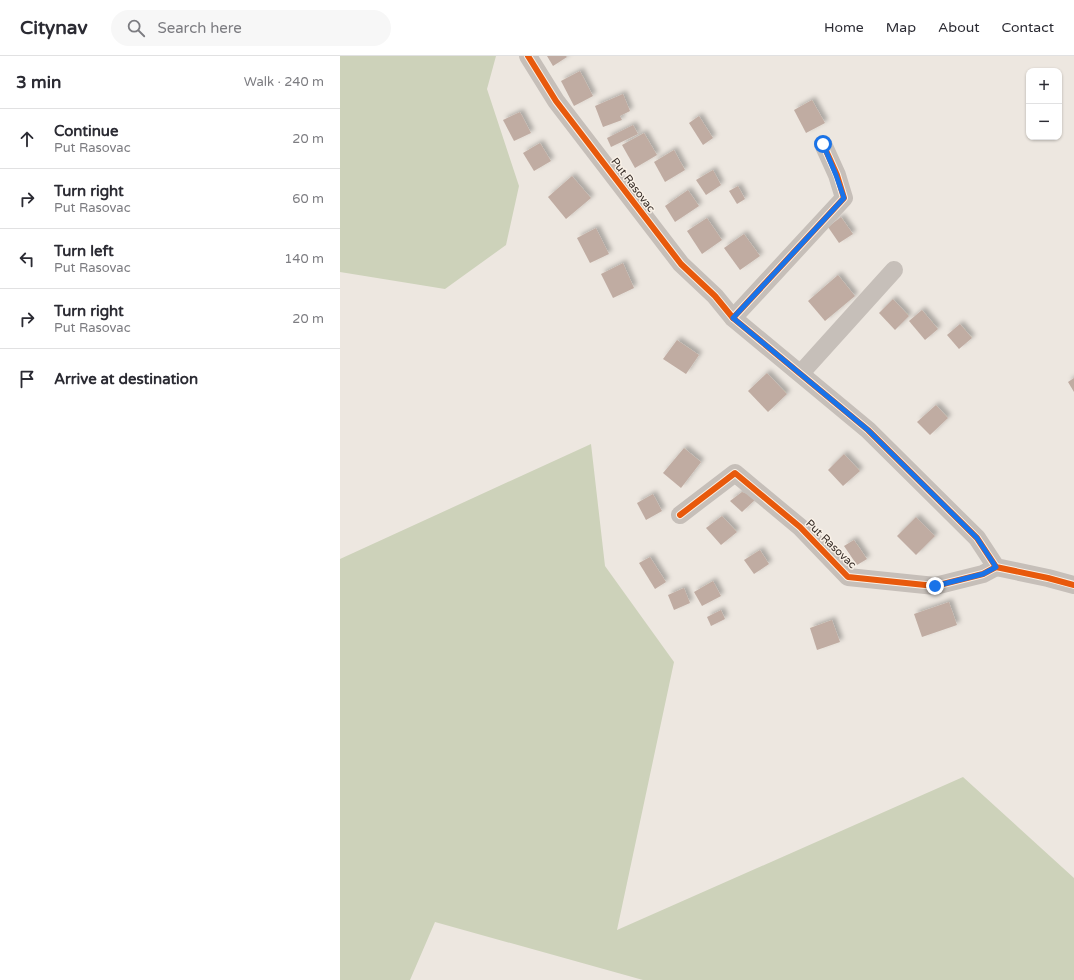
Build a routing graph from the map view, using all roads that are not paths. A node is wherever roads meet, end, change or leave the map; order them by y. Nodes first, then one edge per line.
1 (528, 56) edge
2 (823, 144) dead end
3 (894, 270) dead end
4 (733, 318) junction
5 (801, 373) junction
6 (680, 515) dead end
7 (996, 567) junction
8 (1074, 585) edge

1 - 4 street, Put Rasovac
2 - 4 street
3 - 5 street
4 - 5 street, Put Rasovac
5 - 7 street, Put Rasovac
6 - 7 street, Put Rasovac
7 - 8 street

